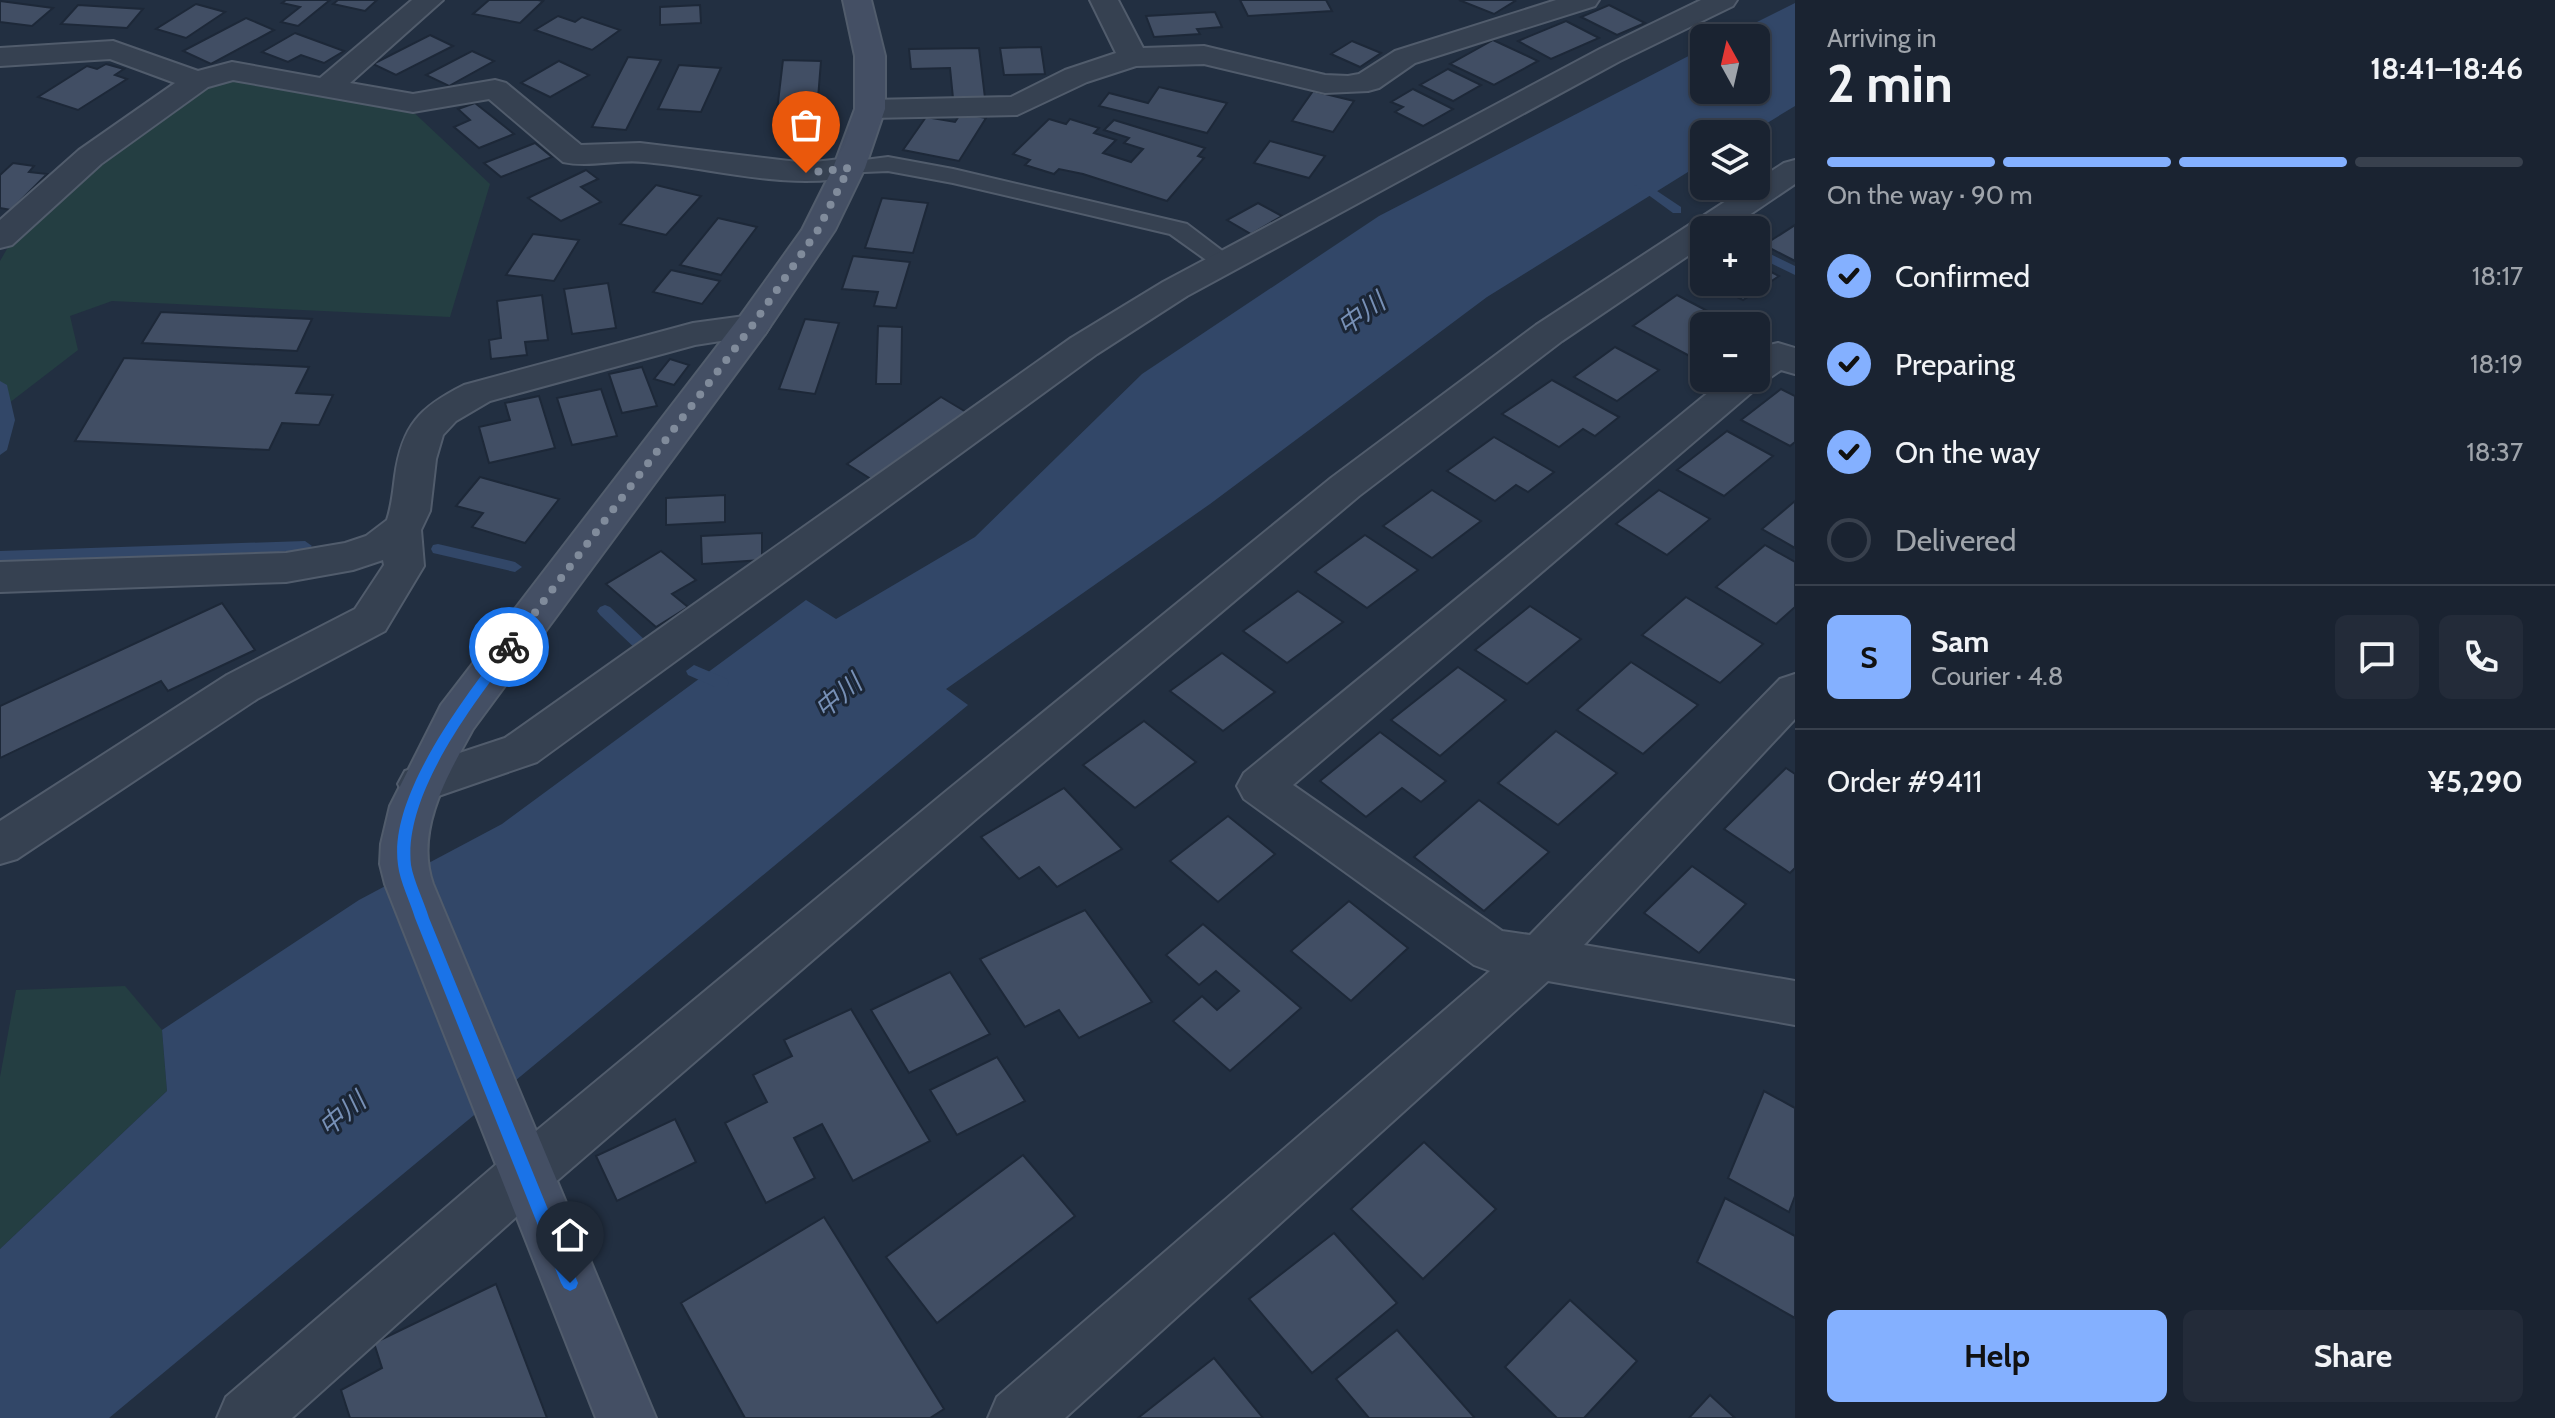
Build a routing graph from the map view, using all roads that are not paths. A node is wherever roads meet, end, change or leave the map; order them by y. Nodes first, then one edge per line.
1 (429, 0) edge
2 (857, 0) edge
3 (1104, 0) edge
4 (1585, 0) edge
5 (1723, 0) edge
6 (0, 57) edge
7 (1133, 57) junction
8 (197, 81) junction
9 (326, 88) junction
10 (870, 109) junction
11 (849, 168) junction
12 (1795, 170) edge
13 (1, 235) edge
14 (1225, 262) junction
15 (752, 326) junction
16 (1770, 361) edge
17 (1795, 363) edge
18 (1732, 392) edge
19 (401, 530) junction
20 (0, 577) edge
21 (1795, 691) edge
22 (421, 784) junction
23 (0, 845) edge
24 (1539, 959) junction
25 (1795, 1003) edge
26 (525, 1174) junction
27 (247, 1418) edge
28 (626, 1418) edge
29 (1018, 1418) edge

1 - 9 street
2 - 10 main road
3 - 7 street
4 - 7 street
5 - 14 street
6 - 8 street
7 - 10 street
8 - 9 street
8 - 13 street
9 - 11 street
10 - 11 main road
11 - 14 lane
11 - 15 main road
12 - 26 street
14 - 22 street
15 - 19 street
15 - 22 main road
16 - 17 street
18 - 24 street
19 - 20 street
19 - 23 street
21 - 24 street
22 - 26 main road
24 - 25 street
24 - 29 street
26 - 27 street
26 - 28 main road

